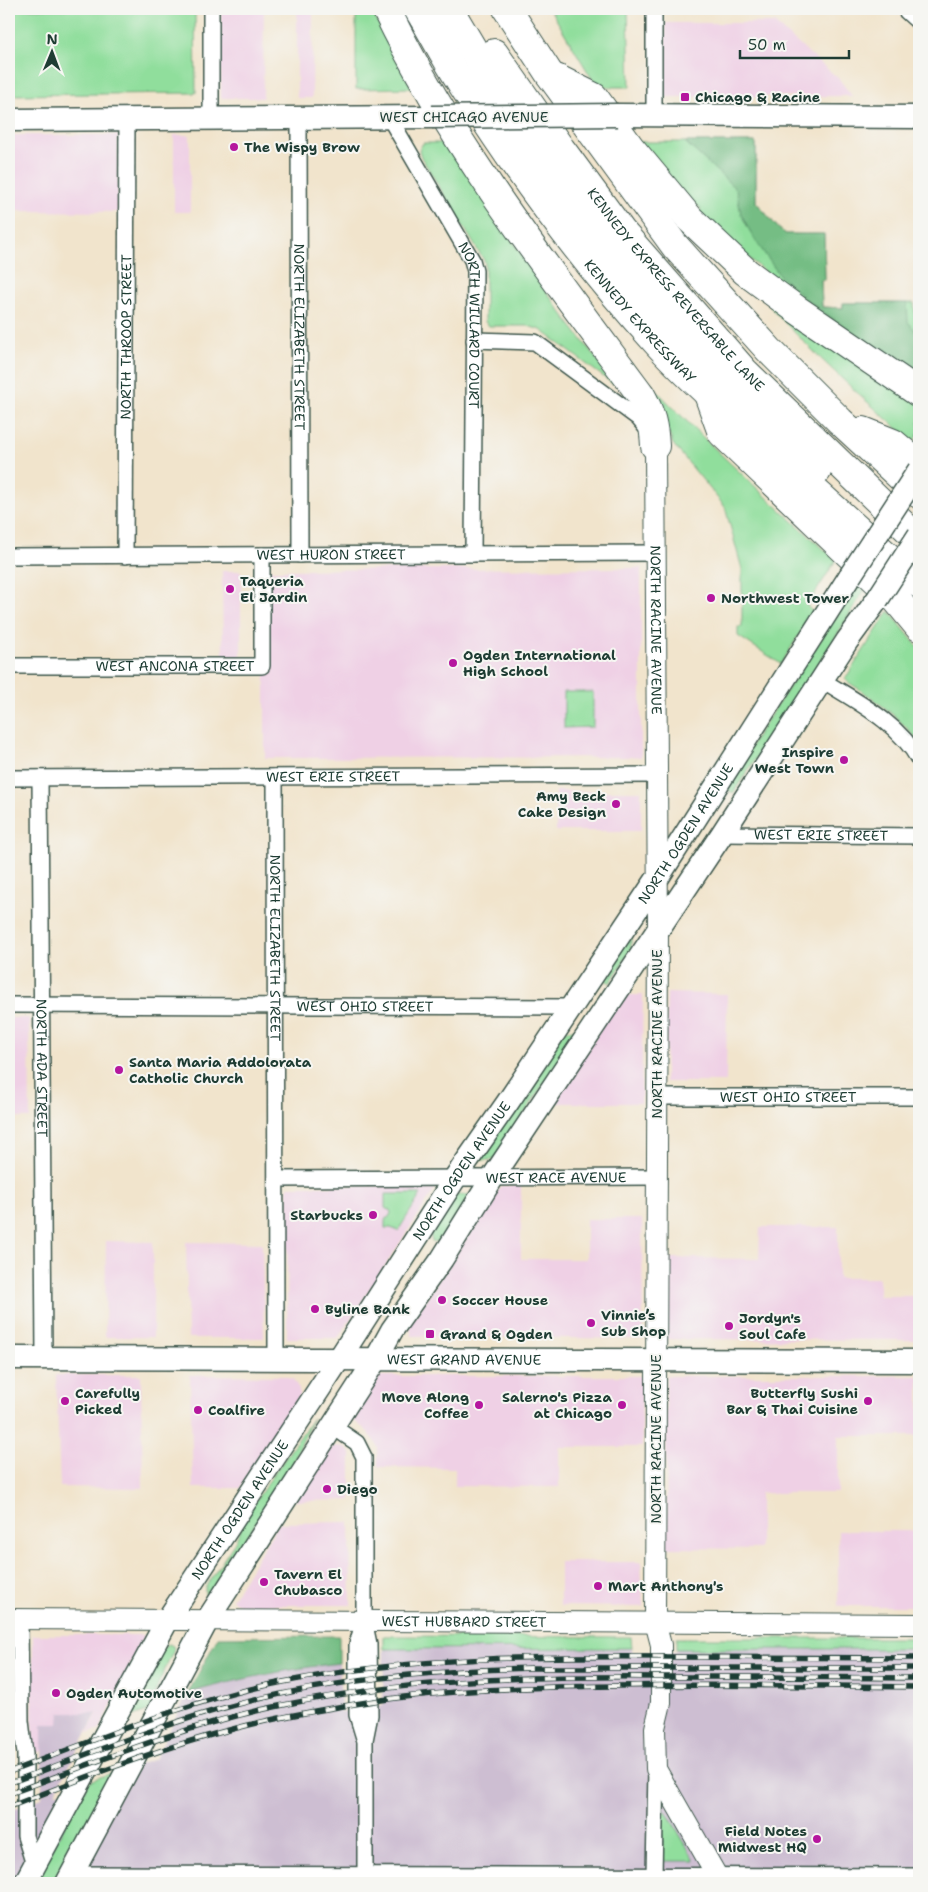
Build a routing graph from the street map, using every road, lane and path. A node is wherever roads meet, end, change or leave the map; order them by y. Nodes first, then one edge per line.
1 (211, 9) edge
2 (386, 9) edge
3 (418, 9) edge
4 (449, 9) edge
5 (469, 9) edge
6 (507, 9) edge
7 (654, 9) edge
8 (909, 9) edge
9 (919, 18) edge
10 (550, 74) junction
11 (654, 116) junction
12 (390, 117) junction
13 (919, 117) edge
14 (212, 118) junction
15 (299, 118) junction
16 (127, 119) junction
17 (9, 120) edge
18 (474, 340) junction
19 (919, 392) edge
20 (707, 393) junction
21 (840, 421) junction
22 (655, 446) junction
23 (919, 464) edge
24 (919, 470) edge
25 (919, 494) edge
26 (919, 535) edge
27 (919, 540) edge
28 (655, 553) junction
29 (474, 554) junction
30 (262, 555) junction
31 (300, 555) junction
32 (9, 556) edge
33 (125, 556) junction
34 (919, 584) edge
35 (919, 627) edge
36 (9, 666) edge
37 (822, 680) junction
38 (919, 760) edge
39 (656, 775) junction
40 (275, 777) junction
41 (9, 778) edge
42 (40, 778) junction
43 (722, 834) junction
44 (919, 836) edge
45 (657, 879) junction
46 (658, 929) junction
47 (9, 1005) edge
48 (42, 1005) junction
49 (275, 1006) junction
50 (571, 1007) junction
51 (657, 1097) junction
52 (919, 1097) edge
53 (657, 1177) junction
54 (276, 1178) junction
55 (455, 1178) junction
56 (493, 1178) junction
57 (9, 1358) edge
58 (44, 1358) junction
59 (276, 1359) junction
60 (339, 1359) junction
61 (376, 1359) junction
62 (657, 1360) junction
63 (919, 1361) edge
64 (332, 1426) junction
65 (15, 1619) edge
66 (168, 1619) junction
67 (208, 1619) junction
68 (364, 1620) junction
69 (655, 1622) junction
70 (919, 1624) edge
71 (656, 1769) junction
72 (30, 1874) edge
73 (365, 1875) junction
74 (654, 1875) junction
75 (919, 1876) edge
76 (70, 1878) edge
77 (719, 1879) edge

1 - 14 street
2 - 22 highway
3 - 20 highway, KENNEDY EXPRESSWAY
4 - 34 highway
5 - 27 highway, KENNEDY EXPRESS REVERSABLE LANE
6 - 10 highway
7 - 11 street
8 - 9 main road
10 - 19 highway
10 - 21 highway
11 - 12 main road, WEST CHICAGO AVENUE, bridge
11 - 13 main road, WEST CHICAGO AVENUE
12 - 15 main road, WEST CHICAGO AVENUE
12 - 18 street, NORTH WILLARD COURT
14 - 15 main road, WEST CHICAGO AVENUE
14 - 16 main road, WEST CHICAGO AVENUE
15 - 31 street, NORTH ELIZABETH STREET
16 - 17 main road, WEST CHICAGO AVENUE
16 - 33 street, NORTH THROOP STREET
18 - 22 street
18 - 29 street, NORTH WILLARD COURT
20 - 34 highway, KENNEDY EXPRESSWAY
20 - 35 highway
21 - 23 highway
21 - 25 highway
22 - 28 street, NORTH RACINE AVENUE
24 - 45 main road, NORTH OGDEN AVENUE, bridge
26 - 37 main road, NORTH OGDEN AVENUE, bridge
28 - 29 street, WEST HURON STREET
28 - 39 street, NORTH RACINE AVENUE
29 - 31 street, WEST HURON STREET
30 - 31 street, WEST HURON STREET
30 - 33 street, WEST HURON STREET
30 - 36 street, WEST ANCONA STREET
32 - 33 street, WEST HURON STREET
37 - 38 street
37 - 43 main road, NORTH OGDEN AVENUE
39 - 40 street, WEST ERIE STREET
39 - 45 street, NORTH RACINE AVENUE
40 - 42 street, WEST ERIE STREET
40 - 49 street, NORTH ELIZABETH STREET
41 - 42 street, WEST ERIE STREET
42 - 48 street, NORTH ADA STREET
43 - 44 street, WEST ERIE STREET
43 - 46 main road, NORTH OGDEN AVENUE
45 - 46 street, NORTH RACINE AVENUE
45 - 50 main road, NORTH OGDEN AVENUE
46 - 51 street, NORTH RACINE AVENUE
46 - 56 main road, NORTH OGDEN AVENUE
47 - 48 street, WEST OHIO STREET
48 - 49 street, WEST OHIO STREET
48 - 58 street, NORTH ADA STREET
49 - 50 street, WEST OHIO STREET
49 - 54 street, NORTH ELIZABETH STREET
50 - 55 main road, NORTH OGDEN AVENUE
51 - 52 street, WEST OHIO STREET
51 - 53 street, NORTH RACINE AVENUE
53 - 56 street, WEST RACE AVENUE
53 - 62 street, NORTH RACINE AVENUE
54 - 55 street, WEST RACE AVENUE
54 - 59 street, NORTH ELIZABETH STREET
55 - 56 street, WEST RACE AVENUE
55 - 60 main road, NORTH OGDEN AVENUE
56 - 61 main road, NORTH OGDEN AVENUE
57 - 58 main road, WEST GRAND AVENUE
58 - 59 main road, WEST GRAND AVENUE
59 - 60 main road, WEST GRAND AVENUE
60 - 61 main road, WEST GRAND AVENUE
60 - 66 main road, NORTH OGDEN AVENUE
61 - 62 main road, WEST GRAND AVENUE
61 - 64 main road, NORTH OGDEN AVENUE
62 - 63 main road, WEST GRAND AVENUE
62 - 69 street, NORTH RACINE AVENUE
64 - 67 main road, NORTH OGDEN AVENUE
64 - 68 street
65 - 66 street, WEST HUBBARD STREET
65 - 72 street
66 - 67 street, WEST HUBBARD STREET
66 - 72 main road, NORTH OGDEN AVENUE
67 - 68 street, WEST HUBBARD STREET
67 - 76 main road, NORTH OGDEN AVENUE
68 - 69 street, WEST HUBBARD STREET
68 - 73 street
69 - 70 street, WEST HUBBARD STREET
69 - 71 street, NORTH RACINE AVENUE
71 - 74 street, NORTH RACINE AVENUE
71 - 77 street, NORTH RACINE AVENUE
73 - 74 street
73 - 76 street
74 - 77 street
75 - 77 street

